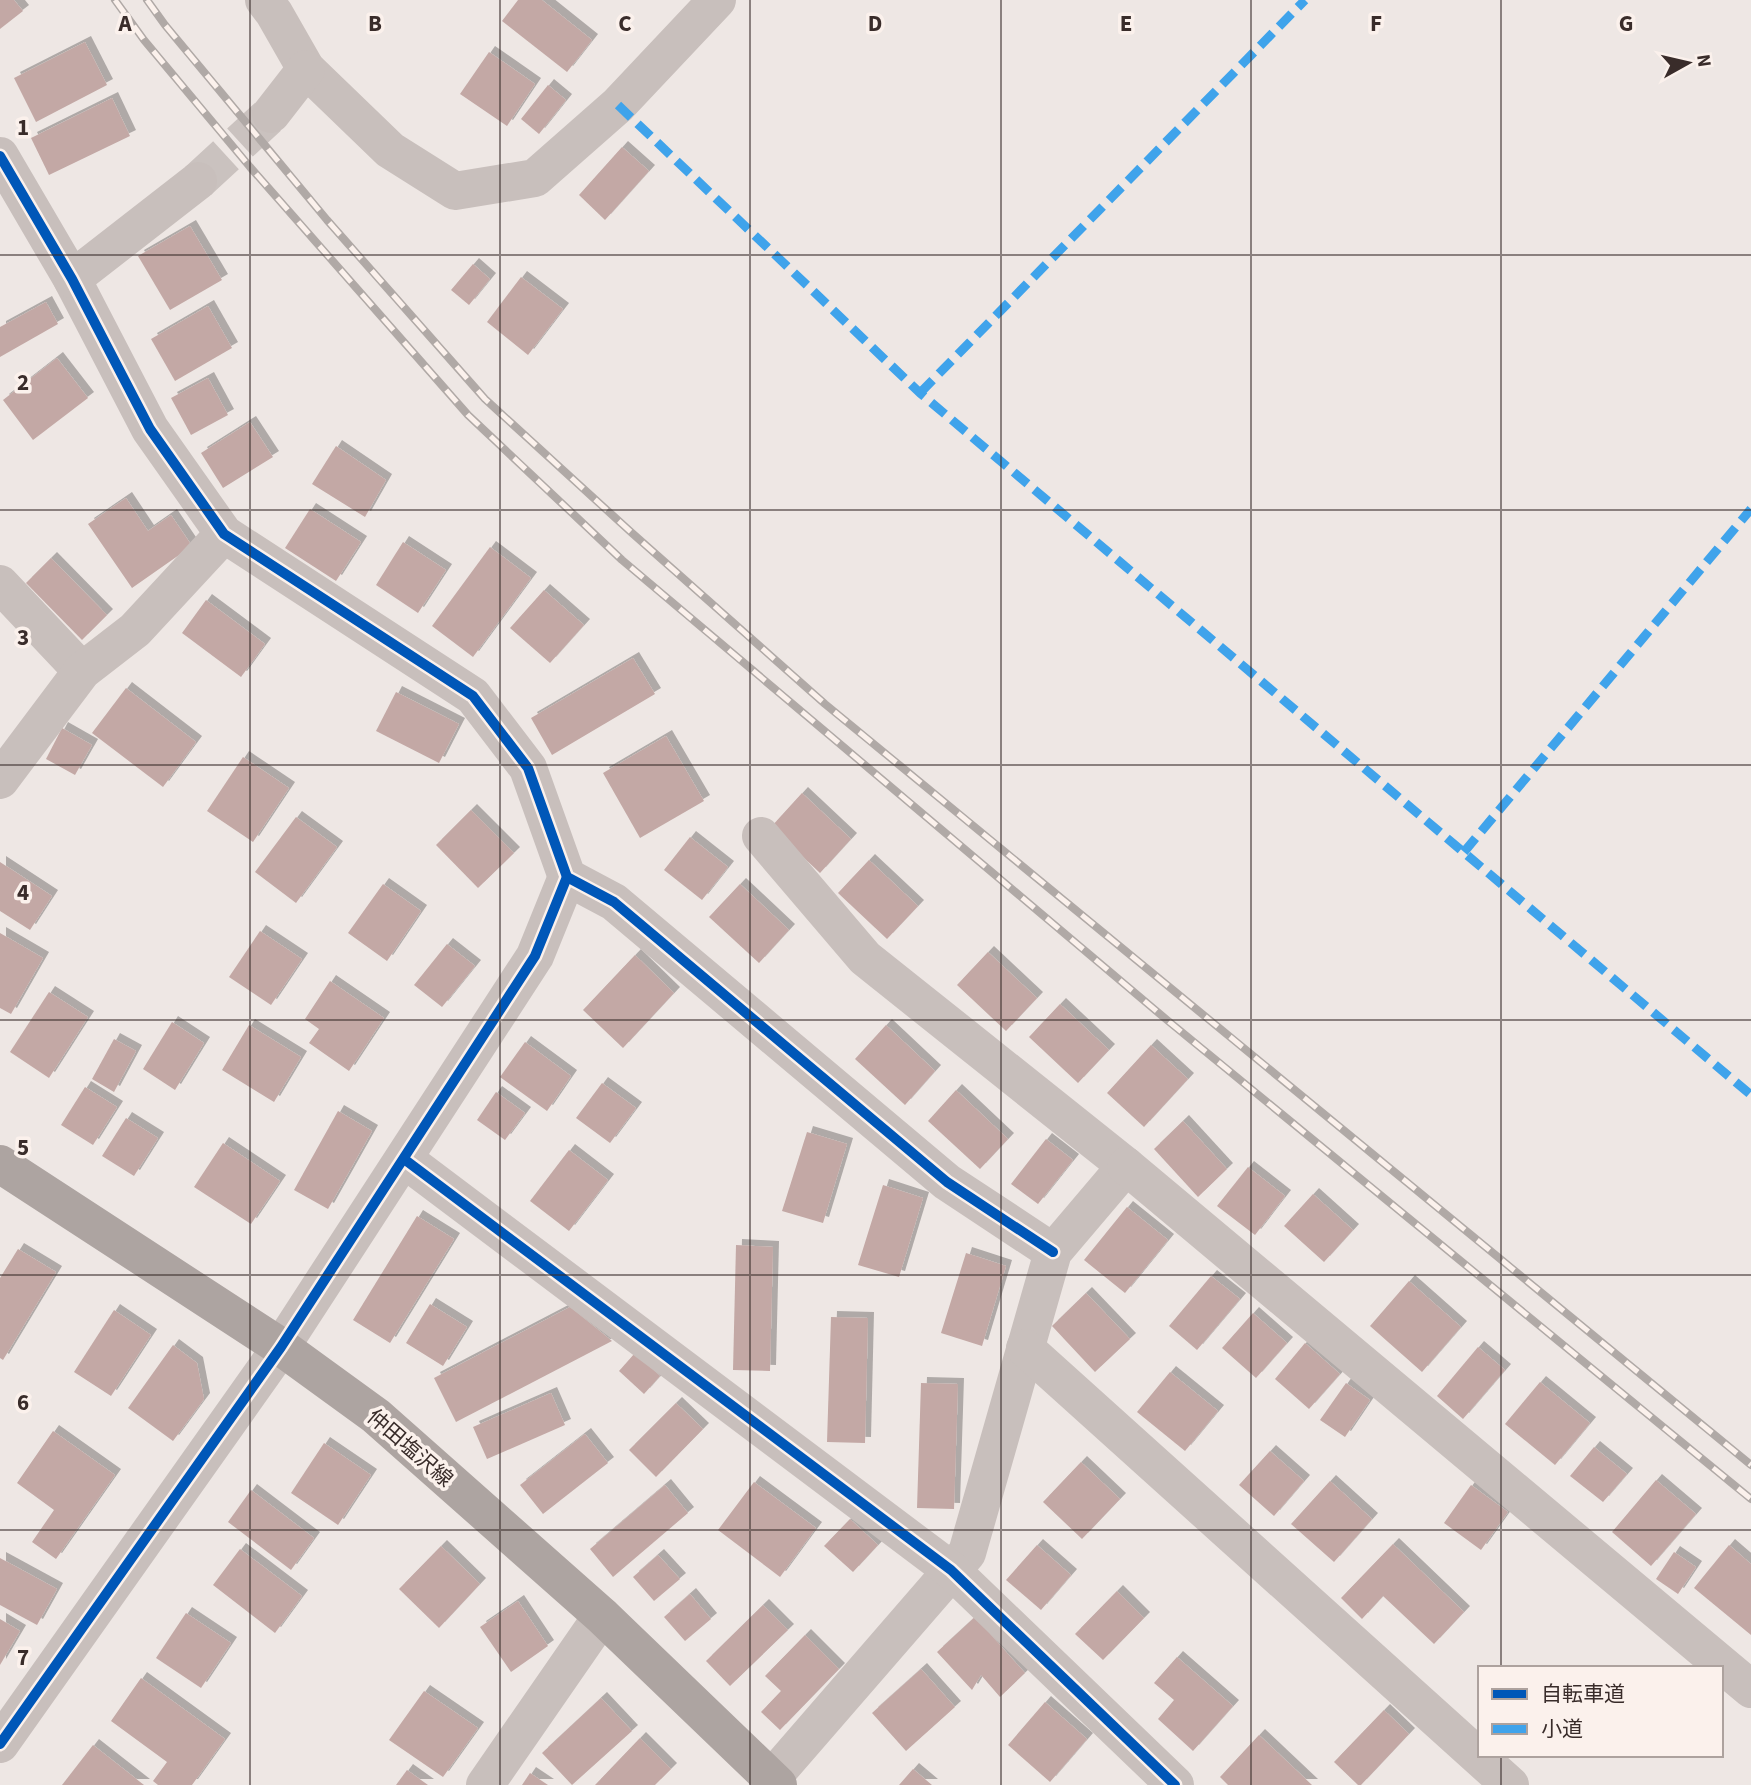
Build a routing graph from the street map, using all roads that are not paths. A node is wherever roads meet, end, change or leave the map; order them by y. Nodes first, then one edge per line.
1 (264, 0) edge
2 (717, 0) edge
3 (306, 69) junction
4 (271, 114) tunnel mouth
5 (0, 156) edge
6 (198, 181) tunnel mouth
7 (72, 279) junction
8 (224, 534) junction
9 (0, 584) edge
10 (82, 671) junction
11 (0, 779) edge
12 (761, 836) dead end
13 (567, 877) junction
14 (404, 1159) junction
15 (0, 1164) edge
16 (1126, 1166) junction
17 (1053, 1252) junction
18 (281, 1347) junction
19 (1025, 1348) junction
20 (951, 1570) junction
21 (602, 1616) junction
22 (1751, 1689) edge
23 (0, 1744) edge
24 (1478, 1756) edge
25 (1479, 1757) edge
26 (775, 1782) edge
27 (485, 1785) edge
28 (1175, 1785) edge
29 (1510, 1785) edge

1 - 3 street
2 - 3 street
3 - 4 street
5 - 7 street
6 - 7 street
7 - 8 street
8 - 10 street
8 - 13 street
9 - 10 street
10 - 11 street
12 - 16 street
13 - 14 street
13 - 17 street
14 - 18 street
14 - 20 street
15 - 18 main road, 仲田塩沢線
16 - 17 street
16 - 22 street
17 - 19 street
18 - 21 main road, 仲田塩沢線
18 - 23 street
19 - 20 street
19 - 24 street
20 - 26 street
20 - 28 street
21 - 26 main road, 仲田塩沢線
21 - 27 street
25 - 29 street

